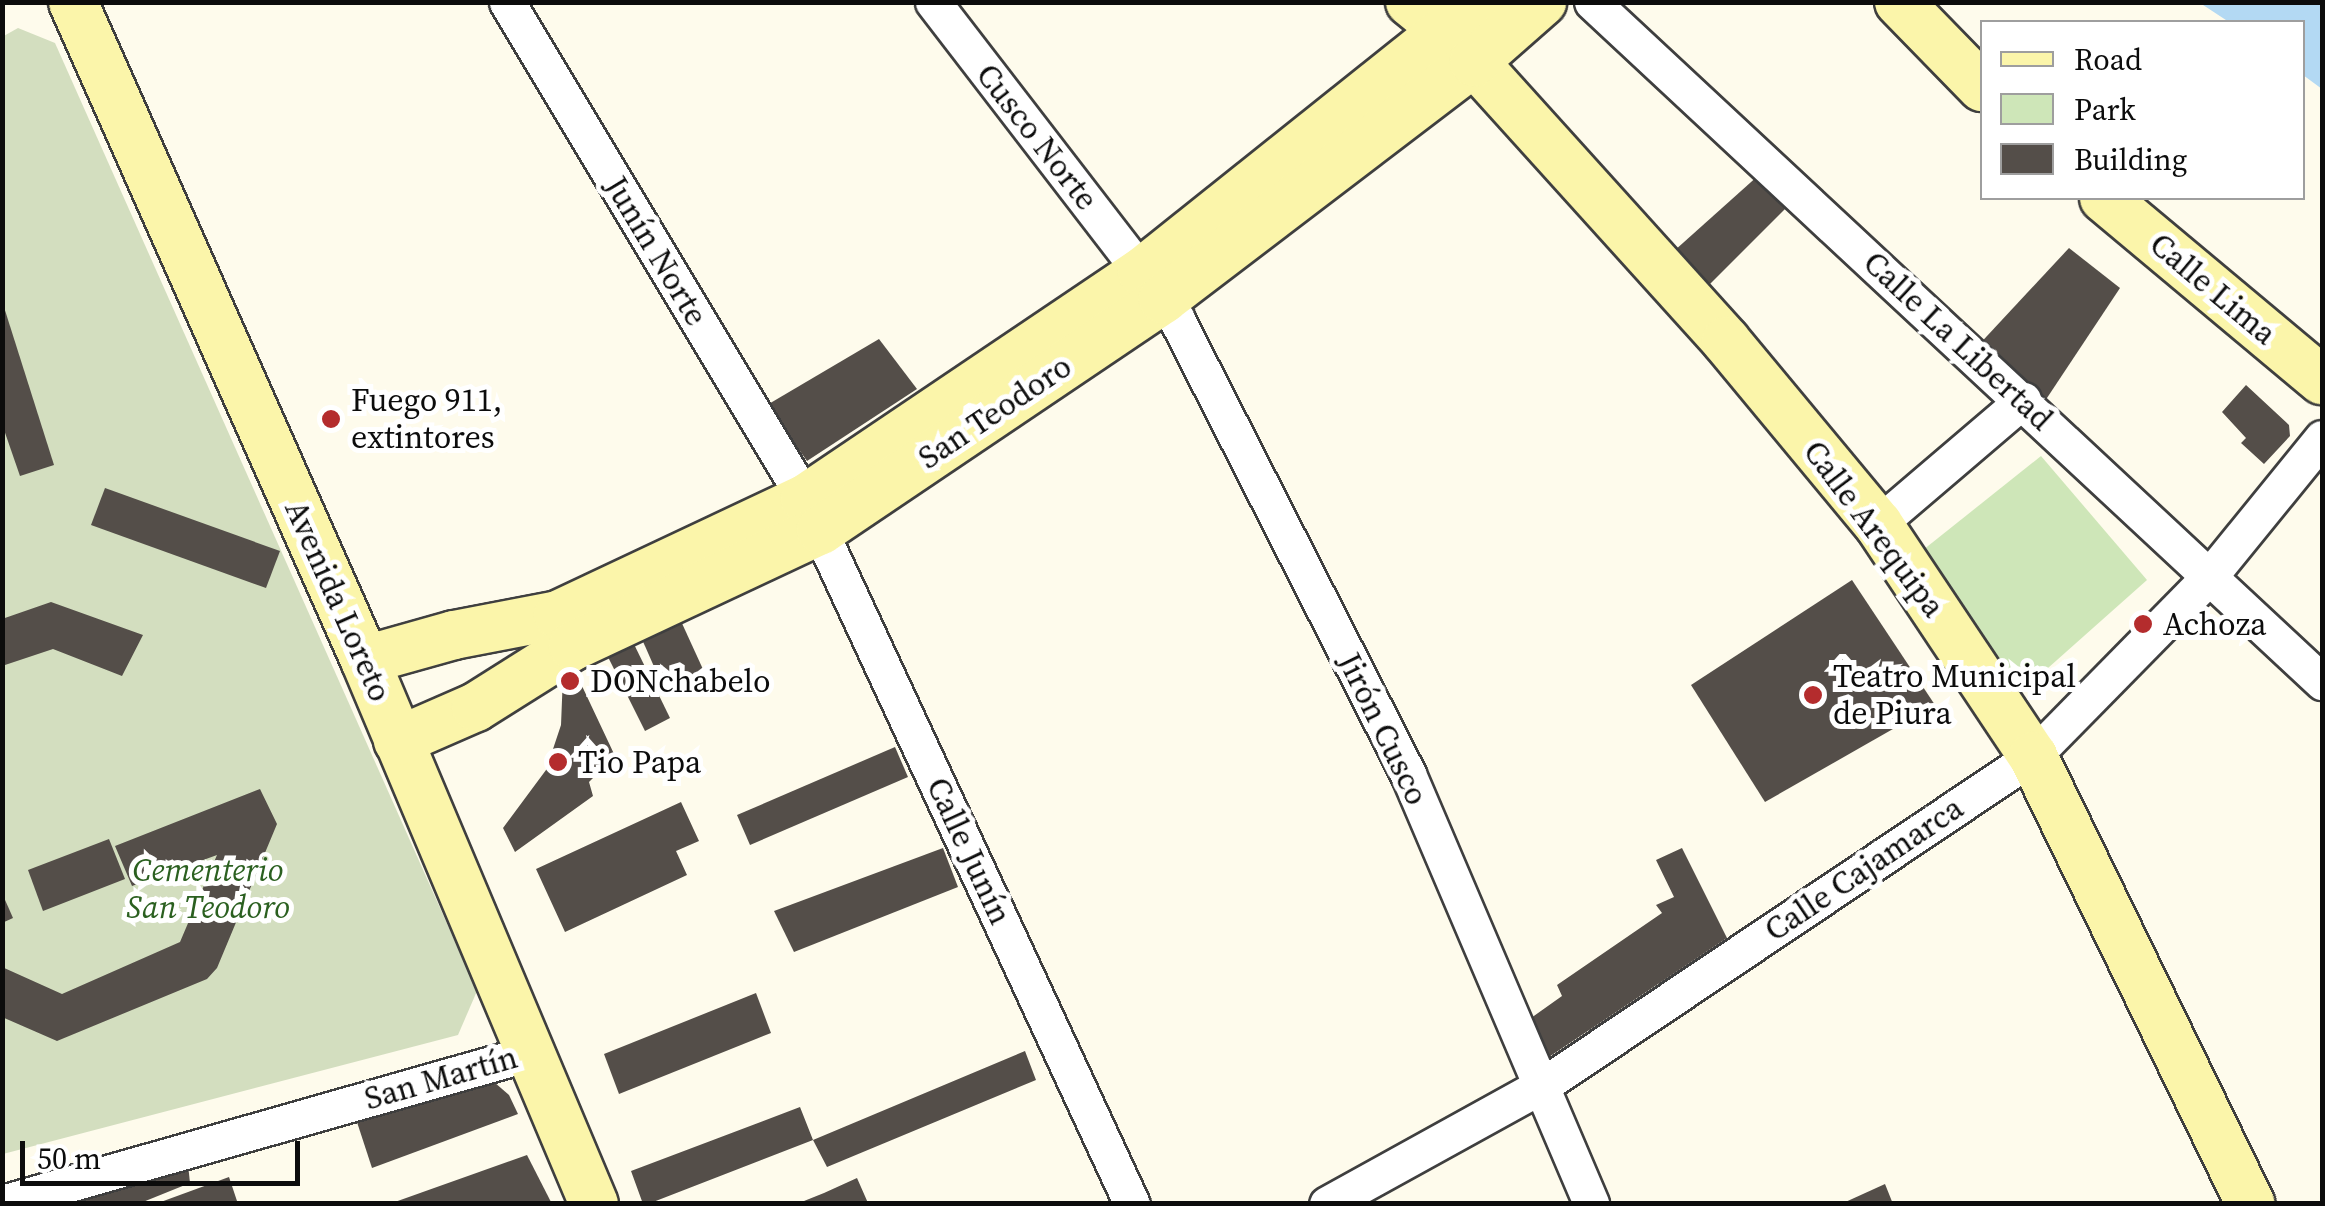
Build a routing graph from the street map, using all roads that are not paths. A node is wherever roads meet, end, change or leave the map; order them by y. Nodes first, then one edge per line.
1 (74, 2) edge
2 (507, 2) edge
3 (933, 2) edge
4 (1410, 2) edge
5 (1542, 2) edge
6 (1592, 2) edge
7 (1899, 2) edge
8 (1467, 32) edge
9 (1980, 85) edge
10 (2106, 200) edge
11 (1152, 285) junction
12 (2322, 380) edge
13 (2024, 400) junction
14 (2322, 438) edge
15 (813, 514) junction
16 (1878, 524) junction
17 (2210, 577) junction
18 (365, 660) junction
19 (2322, 682) edge
20 (398, 741) junction
21 (2033, 756) junction
22 (534, 1052) junction
23 (1544, 1085) junction
24 (2, 1203) edge
25 (594, 1204) edge
26 (1132, 1204) edge
27 (1327, 1204) edge
28 (1590, 1204) edge
29 (2251, 1204) edge

1 - 18 street, Avenida Loreto
2 - 15 street, Junín Norte
3 - 11 street, Cusco Norte
4 - 8 street, Calle Arequipa
5 - 8 street, San Teodoro
6 - 13 street, Calle La Libertad
7 - 9 street
8 - 11 street, San Teodoro
8 - 16 street, Calle Arequipa
10 - 12 street, Calle Lima
11 - 15 street, San Teodoro
11 - 23 street, Jirón Cusco
13 - 16 street
13 - 17 street, Calle La Libertad
14 - 17 street, Calle Cajamarca
15 - 18 street, San Teodoro
15 - 20 street, San Teodoro
15 - 26 street, Calle Junín
16 - 21 street, Calle Arequipa
17 - 19 street, Calle La Libertad
17 - 21 street, Calle Cajamarca
18 - 20 street, Avenida Loreto
20 - 22 street, Avenida Loreto
21 - 23 street, Calle Cajamarca
21 - 29 street, Calle Arequipa
22 - 24 street, San Martín
22 - 25 street, Avenida Loreto
23 - 27 street, Calle Cajamarca
23 - 28 street, Jirón Cusco

